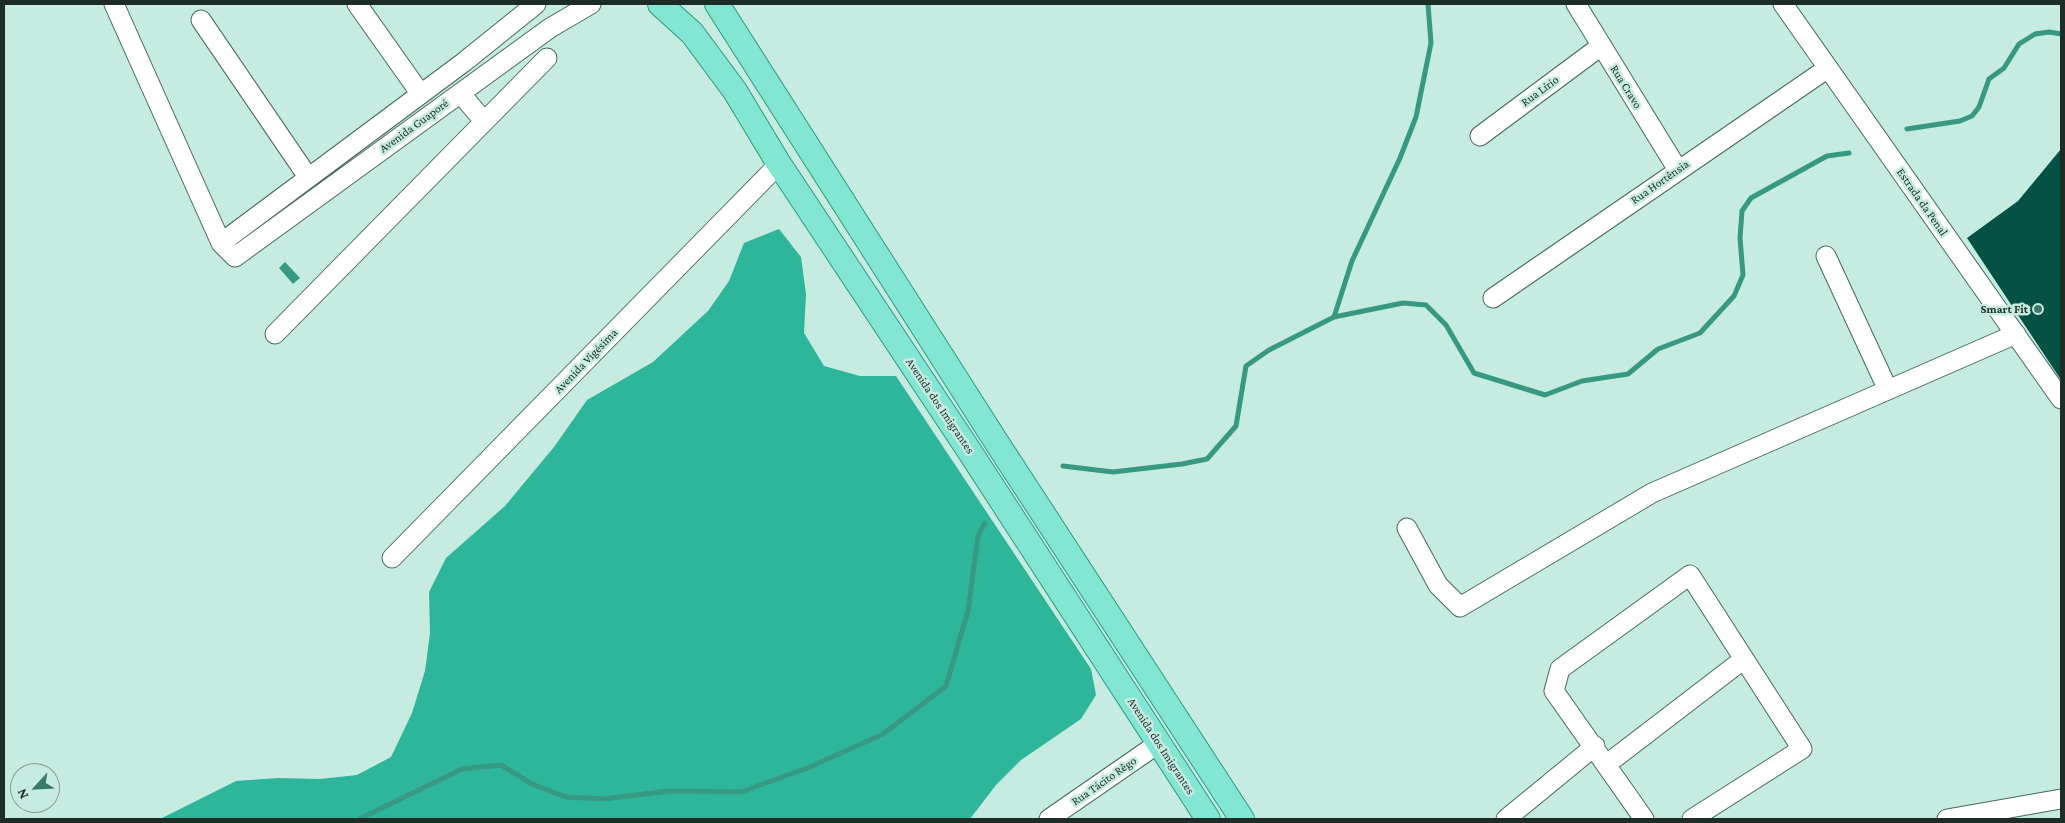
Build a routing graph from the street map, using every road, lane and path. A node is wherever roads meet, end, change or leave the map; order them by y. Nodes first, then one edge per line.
1 (114, 4) edge
2 (357, 4) edge
3 (536, 4) edge
4 (591, 4) edge
5 (660, 4) edge
6 (717, 4) edge
7 (1576, 4) edge
8 (1784, 4) edge
9 (201, 20) dead end
10 (1601, 46) junction
11 (547, 58) dead end
12 (1828, 68) junction
13 (460, 93) junction
14 (420, 94) junction
15 (484, 121) junction
16 (1480, 136) dead end
17 (328, 162) junction
18 (779, 164) junction
19 (1678, 170) junction
20 (308, 177) junction
21 (342, 179) junction
22 (221, 243) junction
23 (1826, 256) dead end
24 (1493, 298) dead end
25 (275, 334) dead end
26 (2016, 334) junction
27 (1888, 390) junction
28 (2061, 399) edge
29 (1407, 528) dead end
30 (392, 558) dead end
31 (1744, 660) junction
32 (1159, 743) junction
33 (1595, 746) junction
34 (1607, 764) junction
35 (2061, 799) edge
36 (1049, 819) edge
37 (1208, 819) edge
38 (1242, 819) edge
39 (1506, 819) edge
40 (1644, 819) edge
41 (1692, 819) edge
42 (1947, 819) edge

1 - 22 street
2 - 14 street
3 - 14 street, Avenida Guaporé
4 - 13 street, Avenida Guaporé
5 - 18 main road, Avenida dos Imigrantes
6 - 38 main road
7 - 10 street, Rua Cravo
8 - 12 street, Estrada da Penal
9 - 20 street
10 - 16 street, Rua Lírio
10 - 19 street, Rua Cravo
11 - 15 street
12 - 19 street, Rua Hortênsia
12 - 26 street, Estrada da Penal
13 - 15 street
13 - 21 street, Avenida Guaporé
14 - 17 street, Avenida Guaporé
15 - 25 street
17 - 20 street, Avenida Guaporé
17 - 21 street
18 - 30 street, Avenida Vigésima
18 - 32 main road, Avenida dos Imigrantes
19 - 24 street, Rua Hortênsia
20 - 22 street, Avenida Guaporé
21 - 22 street, Avenida Guaporé
23 - 27 street
26 - 27 street
26 - 28 street, Estrada da Penal
27 - 29 street
31 - 33 street
31 - 34 street
31 - 41 street
32 - 36 street, Rua Tácito Rêgo
32 - 37 main road, Avenida dos Imigrantes
33 - 34 street
33 - 39 street
34 - 40 street
35 - 42 street

